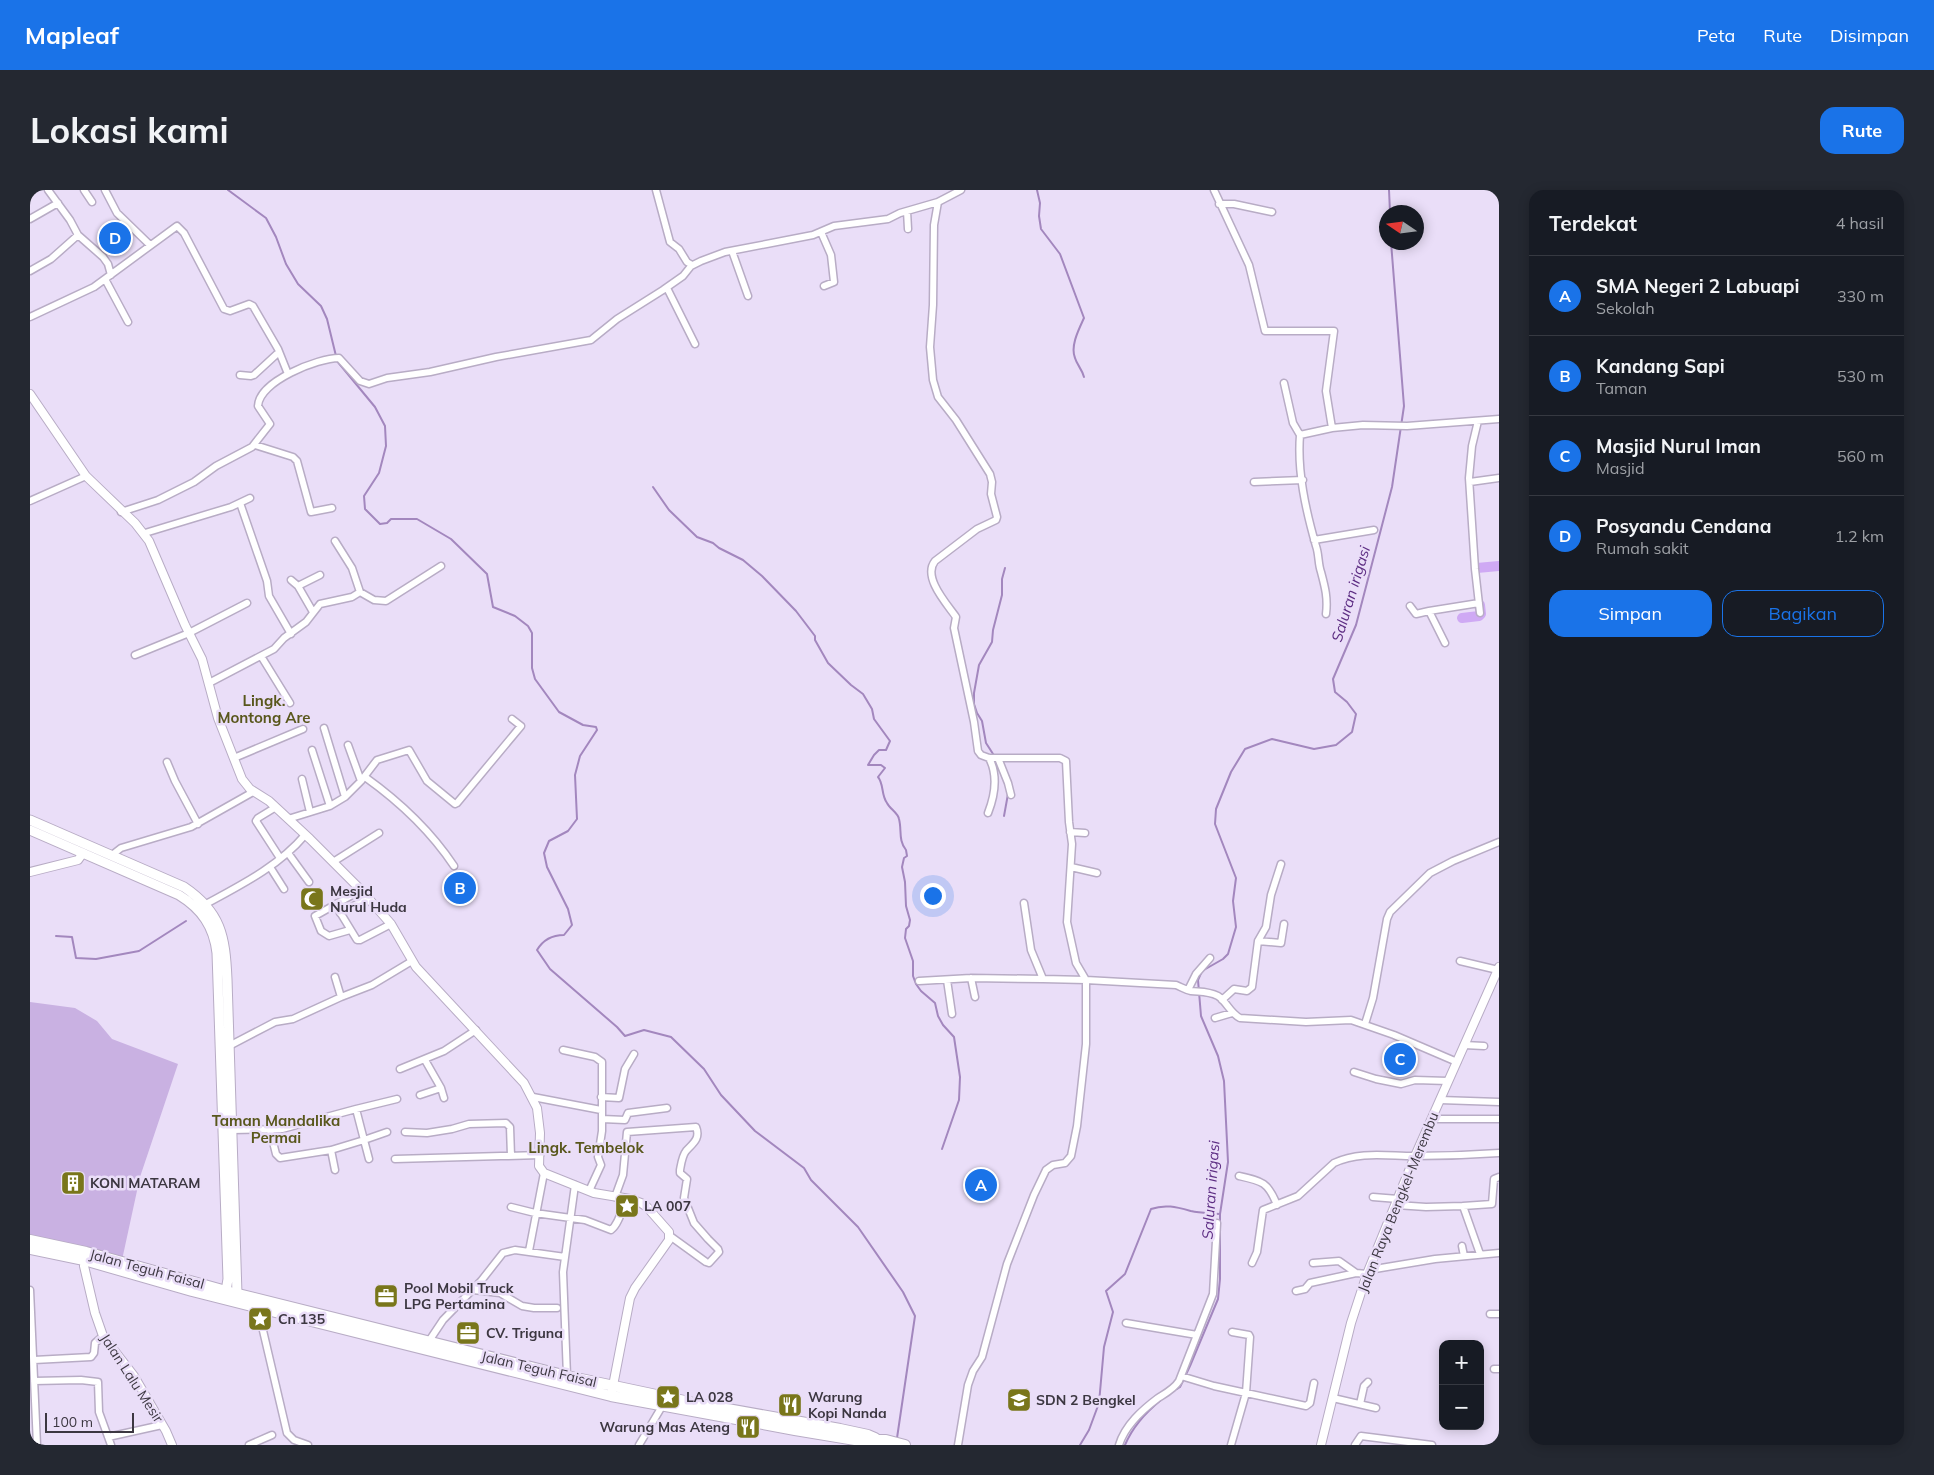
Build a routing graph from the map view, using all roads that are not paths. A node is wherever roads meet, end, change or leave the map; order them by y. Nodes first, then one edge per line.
1 (48, 190) edge
2 (84, 190) edge
3 (105, 190) edge
4 (656, 190) edge
5 (961, 190) edge
6 (1214, 190) edge
7 (92, 202) dead end
8 (938, 202) junction
9 (58, 203) junction
10 (1219, 204) junction
11 (907, 211) junction
12 (1272, 212) dead end
13 (30, 219) edge
14 (908, 229) dead end
15 (821, 232) junction
16 (78, 235) junction
17 (150, 245) junction
18 (732, 251) junction
19 (692, 265) junction
20 (30, 271) edge
21 (111, 275) junction
22 (105, 279) junction
23 (824, 286) dead end
24 (667, 288) junction
25 (748, 296) dead end
26 (30, 317) edge
27 (128, 322) dead end
28 (695, 344) dead end
29 (279, 352) junction
30 (240, 374) dead end
31 (288, 374) junction
32 (1284, 383) dead end
33 (30, 394) edge
34 (1499, 419) edge
35 (1478, 421) junction
36 (1332, 428) junction
37 (1300, 435) junction
38 (254, 445) junction
39 (86, 476) junction
40 (1499, 478) edge
41 (1303, 480) junction
42 (1254, 482) dead end
43 (1471, 482) junction
44 (250, 498) dead end
45 (30, 501) edge
46 (240, 503) junction
47 (332, 508) dead end
48 (122, 512) junction
49 (1374, 530) dead end
50 (144, 534) junction
51 (1314, 540) junction
52 (335, 541) dead end
53 (441, 566) dead end
54 (320, 575) dead end
55 (291, 580) dead end
56 (298, 586) junction
57 (360, 592) junction
58 (1480, 602) junction
59 (247, 603) dead end
60 (1410, 606) dead end
61 (313, 612) junction
62 (1429, 612) junction
63 (1480, 613) dead end
64 (1326, 614) dead end
65 (189, 633) junction
66 (291, 634) junction
67 (1445, 643) dead end
68 (135, 655) dead end
69 (261, 656) junction
70 (209, 683) junction
71 (290, 703) dead end
72 (512, 719) dead end
73 (303, 728) dead end
74 (324, 728) dead end
75 (348, 745) dead end
76 (312, 750) dead end
77 (234, 758) junction
78 (989, 758) junction
79 (998, 758) junction
80 (167, 762) dead end
81 (302, 779) dead end
82 (363, 779) junction
83 (253, 792) junction
84 (1010, 795) dead end
85 (345, 797) junction
86 (330, 806) junction
87 (276, 807) junction
88 (310, 812) junction
89 (988, 812) dead end
90 (288, 818) junction
91 (30, 820) edge
92 (198, 824) junction
93 (30, 830) edge
94 (379, 832) dead end
95 (1070, 832) junction
96 (1086, 833) dead end
97 (305, 835) junction
98 (1499, 842) edge
99 (98, 848) junction
100 (83, 853) junction
101 (288, 853) junction
102 (112, 854) junction
103 (94, 857) junction
104 (280, 858) junction
105 (333, 862) junction
106 (1281, 864) dead end
107 (454, 866) dead end
108 (1071, 867) junction
109 (270, 868) junction
110 (30, 872) edge
111 (1097, 873) dead end
112 (309, 882) dead end
113 (284, 889) dead end
114 (360, 890) junction
115 (368, 899) junction
116 (1024, 903) dead end
117 (206, 904) junction
118 (335, 904) junction
119 (340, 913) junction
120 (391, 924) junction
121 (1284, 924) dead end
122 (350, 930) junction
123 (1258, 941) junction
124 (1210, 958) dead end
125 (412, 961) junction
126 (1460, 961) dead end
127 (1498, 969) edge
128 (335, 977) dead end
129 (971, 978) junction
130 (1043, 979) junction
131 (947, 980) junction
132 (1086, 980) junction
133 (919, 981) dead end
134 (1193, 991) junction
135 (341, 997) junction
136 (976, 997) dead end
137 (1222, 1000) junction
138 (1232, 1013) junction
139 (952, 1014) dead end
140 (1215, 1018) dead end
141 (1365, 1024) junction
142 (476, 1030) junction
143 (1464, 1045) junction
144 (229, 1046) junction
145 (1484, 1046) dead end
146 (563, 1050) dead end
147 (634, 1054) dead end
148 (224, 1059) junction
149 (425, 1060) junction
150 (1457, 1062) junction
151 (400, 1068) dead end
152 (1354, 1072) dead end
153 (1448, 1081) junction
154 (441, 1088) junction
155 (420, 1095) dead end
156 (533, 1097) junction
157 (601, 1097) junction
158 (444, 1098) dead end
159 (397, 1099) dead end
160 (1440, 1100) junction
161 (1499, 1102) edge
162 (667, 1108) dead end
163 (356, 1110) junction
164 (601, 1110) junction
165 (602, 1119) junction
166 (1432, 1119) junction
167 (1499, 1119) edge
168 (232, 1130) junction
169 (270, 1130) junction
170 (387, 1132) dead end
171 (405, 1132) dead end
172 (364, 1140) junction
173 (331, 1150) junction
174 (1499, 1153) edge
175 (540, 1155) junction
176 (511, 1156) junction
177 (1415, 1156) junction
178 (395, 1158) dead end
179 (369, 1159) dead end
180 (228, 1166) junction
181 (335, 1170) dead end
182 (544, 1173) junction
183 (1238, 1176) dead end
184 (1499, 1177) edge
185 (575, 1185) junction
186 (589, 1191) junction
187 (616, 1197) junction
188 (1373, 1197) dead end
189 (626, 1198) junction
190 (1397, 1202) junction
191 (1277, 1205) junction
192 (1463, 1206) junction
193 (511, 1207) dead end
194 (535, 1213) junction
195 (571, 1217) junction
196 (1217, 1223) dead end
197 (670, 1236) junction
198 (30, 1240) edge
199 (1462, 1246) dead end
200 (30, 1249) edge
201 (529, 1251) junction
202 (1499, 1252) edge
203 (1480, 1254) junction
204 (85, 1256) junction
205 (1464, 1256) junction
206 (565, 1257) junction
207 (1313, 1262) dead end
208 (1252, 1263) dead end
209 (1368, 1272) junction
210 (1356, 1274) junction
211 (30, 1290) edge
212 (473, 1290) junction
213 (1296, 1291) dead end
214 (226, 1295) junction
215 (237, 1298) junction
216 (259, 1304) junction
217 (557, 1308) dead end
218 (1490, 1314) dead end
219 (1499, 1314) edge
220 (1126, 1323) dead end
221 (1232, 1332) dead end
222 (1197, 1335) junction
223 (103, 1336) junction
224 (426, 1346) junction
225 (33, 1365) edge
226 (567, 1376) junction
227 (1184, 1376) junction
228 (34, 1381) junction
229 (1368, 1382) dead end
230 (1314, 1383) dead end
231 (612, 1391) junction
232 (1246, 1393) junction
233 (1333, 1398) junction
234 (665, 1402) junction
235 (1360, 1404) junction
236 (1376, 1408) dead end
237 (162, 1425) junction
238 (272, 1435) dead end
239 (108, 1437) junction
240 (903, 1444) edge
241 (37, 1445) edge
242 (111, 1445) edge
243 (172, 1445) edge
244 (249, 1445) edge
245 (308, 1445) edge
246 (639, 1445) edge
247 (958, 1445) edge
248 (1118, 1445) edge
249 (1231, 1445) edge
250 (1321, 1445) edge
251 (1355, 1445) edge
252 (1432, 1445) edge

1 - 9 street
2 - 7 street
3 - 17 street
4 - 19 street
5 - 8 street
6 - 10 street
8 - 11 street
8 - 78 street
9 - 13 street
9 - 16 street
10 - 12 street
10 - 36 street
11 - 14 street
11 - 15 street
15 - 18 street
15 - 23 street
16 - 20 street
16 - 21 street
17 - 21 street
17 - 29 street
18 - 19 street
18 - 25 street
19 - 24 street
21 - 22 street
22 - 26 street
22 - 27 street
24 - 28 street
24 - 31 street
29 - 30 street
29 - 31 street
31 - 38 street
32 - 37 street
33 - 39 street
34 - 35 street
35 - 36 street
35 - 43 street
36 - 37 street
37 - 41 street
38 - 47 street
38 - 48 street
39 - 45 street
39 - 48 street
40 - 43 street
41 - 42 street
41 - 51 street
43 - 58 street
44 - 46 street
46 - 50 street
46 - 66 street
48 - 50 street
49 - 51 street
50 - 65 street
51 - 64 street
52 - 57 street
53 - 57 street
54 - 56 street
55 - 56 street
56 - 61 street
57 - 61 street
58 - 62 street
58 - 63 street
59 - 65 street
60 - 62 street
61 - 66 street
62 - 67 street
65 - 68 street
65 - 70 street
66 - 69 street
69 - 70 street
69 - 71 street
70 - 77 street
72 - 82 street
73 - 77 street
74 - 85 street
75 - 82 street
76 - 86 street
77 - 83 street
78 - 79 street
78 - 89 street
79 - 84 street
79 - 95 street
80 - 92 street
81 - 88 street
82 - 85 street
82 - 107 street
83 - 87 street
83 - 92 street
85 - 86 street
86 - 88 street
87 - 90 street
87 - 104 street
88 - 90 street
90 - 97 street
91 - 99 main road
92 - 102 street
93 - 100 main road
94 - 105 street
95 - 96 street
95 - 108 street
97 - 101 street
97 - 105 street
98 - 141 street
99 - 102 main road
99 - 103 main road
100 - 103 main road
100 - 110 street
101 - 104 street
101 - 112 street
102 - 117 main road
103 - 148 main road
104 - 109 street
105 - 114 street
106 - 123 street
108 - 111 street
108 - 132 street
109 - 113 street
109 - 117 street
114 - 115 street
114 - 118 street
115 - 119 street
115 - 120 street
116 - 130 street
117 - 144 main road
118 - 119 street
118 - 122 street
119 - 122 street
120 - 122 street
120 - 125 street
121 - 123 street
123 - 137 street
124 - 134 street
125 - 135 street
125 - 142 street
126 - 127 street
127 - 143 street, Jalan Raya Bengkel-Merembu
128 - 135 street
129 - 130 street
129 - 131 street
129 - 136 street
130 - 132 street
131 - 133 street
131 - 139 street
132 - 134 street
132 - 247 street
134 - 137 street
135 - 144 street
137 - 138 street
138 - 140 street
138 - 141 street
141 - 150 street
142 - 149 street
142 - 156 street
143 - 145 street
143 - 150 street, Jalan Raya Bengkel-Merembu
144 - 148 main road
146 - 157 street
147 - 157 street
148 - 168 main road
148 - 180 main road
149 - 151 street
149 - 154 street
150 - 153 street, Jalan Raya Bengkel-Merembu
152 - 153 street
153 - 160 street, Jalan Raya Bengkel-Merembu
154 - 155 street
154 - 158 street
156 - 164 street
156 - 175 street
157 - 164 street
159 - 163 street
160 - 161 street
160 - 166 street, Jalan Raya Bengkel-Merembu
162 - 165 street
163 - 169 street
163 - 172 street
164 - 165 street
165 - 186 street
166 - 167 street
166 - 177 street, Jalan Raya Bengkel-Merembu
168 - 169 street
168 - 180 main road
169 - 173 street
170 - 172 street
171 - 176 street
172 - 173 street
172 - 179 street
173 - 181 street
174 - 177 street
175 - 176 street
175 - 182 street
176 - 178 street
177 - 190 street, Jalan Raya Bengkel-Merembu
177 - 191 street
180 - 214 main road
180 - 215 main road
182 - 185 street
182 - 194 street
183 - 191 street
184 - 192 street
185 - 186 street
185 - 195 street
186 - 187 street
187 - 189 street
187 - 197 street
188 - 190 street
189 - 195 street
189 - 197 street
190 - 192 street
190 - 209 street, Jalan Raya Bengkel-Merembu
191 - 208 street
192 - 203 street
193 - 194 street
194 - 195 street
194 - 201 street
195 - 206 street
196 - 222 street
197 - 231 street
198 - 204 highway, Jalan Teguh Faisal
199 - 205 street
200 - 204 highway, Jalan Teguh Faisal
201 - 206 street
201 - 212 street
202 - 203 street
203 - 205 street
204 - 214 highway, Jalan Teguh Faisal
204 - 223 street, Jalan Lalu Mesir
205 - 209 street
206 - 226 street
207 - 210 street
209 - 210 street
209 - 233 street, Jalan Raya Bengkel-Merembu
210 - 213 street
211 - 225 street
212 - 217 street
212 - 224 street
214 - 215 highway, Jalan Teguh Faisal
215 - 216 highway, Jalan Teguh Faisal
216 - 224 highway, Jalan Teguh Faisal
216 - 245 street
218 - 219 street
220 - 222 street
221 - 232 street
222 - 227 street
223 - 225 street
223 - 237 street, Jalan Lalu Mesir
224 - 226 highway, Jalan Teguh Faisal
224 - 231 highway, Jalan Teguh Faisal
225 - 228 street
226 - 231 highway, Jalan Teguh Faisal
227 - 232 street
227 - 248 street
228 - 239 street
228 - 241 street
229 - 235 street
230 - 232 street
231 - 234 highway, Jalan Teguh Faisal
232 - 249 street
233 - 235 street
233 - 250 street, Jalan Raya Bengkel-Merembu
234 - 240 highway, Jalan Teguh Faisal
234 - 246 street
235 - 236 street
237 - 239 street
237 - 243 street, Jalan Lalu Mesir
238 - 244 street
239 - 242 street
251 - 252 street

